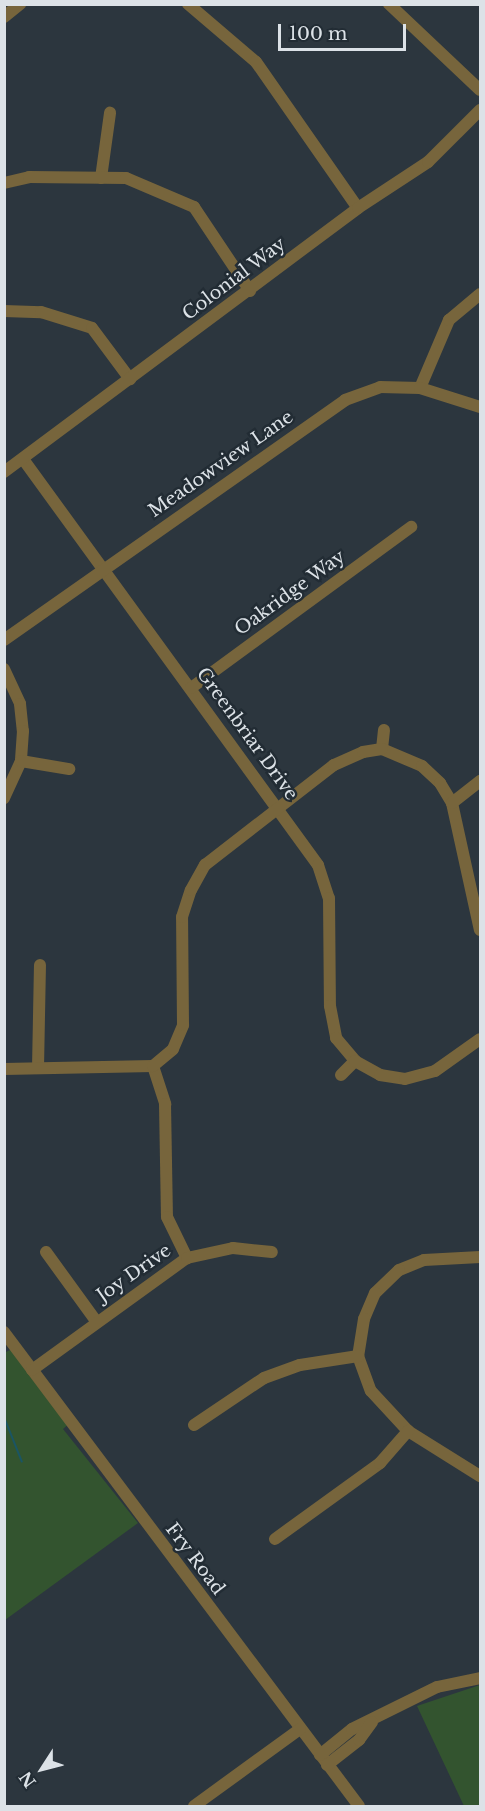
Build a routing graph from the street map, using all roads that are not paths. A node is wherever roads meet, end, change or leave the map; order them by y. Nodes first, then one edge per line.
1 (20, 4) edge
2 (188, 4) edge
3 (389, 4) edge
4 (4, 17) edge
5 (480, 90) edge
6 (480, 110) edge
7 (110, 113) dead end
8 (101, 178) junction
9 (4, 183) edge
10 (358, 208) junction
11 (250, 291) junction
12 (480, 294) edge
13 (4, 311) edge
14 (130, 379) junction
15 (420, 388) junction
16 (480, 407) edge
17 (23, 459) junction
18 (4, 472) edge
19 (411, 527) dead end
20 (103, 568) junction
21 (4, 640) edge
22 (4, 669) edge
23 (191, 688) junction
24 (384, 730) dead end
25 (382, 748) junction
26 (21, 761) junction
27 (69, 769) dead end
28 (480, 781) edge
29 (4, 798) edge
30 (452, 804) junction
31 (277, 807) junction
32 (480, 930) edge
33 (40, 965) dead end
34 (480, 1039) edge
35 (355, 1061) junction
36 (153, 1066) junction
37 (38, 1068) junction
38 (4, 1069) edge
39 (341, 1075) dead end
40 (46, 1252) dead end
41 (272, 1252) dead end
42 (480, 1257) edge
43 (187, 1258) junction
44 (96, 1321) junction
45 (4, 1332) edge
46 (358, 1356) junction
47 (32, 1370) junction
48 (194, 1425) dead end
49 (408, 1431) junction
50 (479, 1471) edge
51 (275, 1539) dead end
52 (480, 1678) edge
53 (300, 1729) junction
54 (324, 1760) junction
55 (194, 1806) edge
56 (359, 1806) edge

1 - 4 street
2 - 10 street
3 - 5 street
6 - 10 street, Colonial Way
7 - 8 street
8 - 9 street
8 - 11 street
10 - 11 street, Colonial Way
11 - 14 street, Colonial Way
12 - 15 street
13 - 14 street
14 - 17 street, Colonial Way
15 - 16 street, Meadowview Lane
15 - 20 street, Meadowview Lane
17 - 18 street, Colonial Way
17 - 20 street, Greenbriar Drive
19 - 23 street, Oakridge Way
20 - 21 street, Meadowview Lane
20 - 23 street, Greenbriar Drive
22 - 26 street
23 - 31 street, Greenbriar Drive
24 - 25 street
25 - 30 street
25 - 31 street
26 - 27 street
26 - 29 street
28 - 30 street
30 - 32 street
31 - 35 street, Greenbriar Drive
31 - 36 street
33 - 37 street
34 - 35 street
35 - 39 street
36 - 37 street
36 - 43 street
37 - 38 street
40 - 44 street
41 - 43 street, Joy Drive
42 - 46 street
43 - 44 street, Joy Drive
44 - 47 street, Joy Drive
45 - 47 street, Fry Road
46 - 48 street
46 - 49 street
47 - 53 street, Fry Road
49 - 50 street
49 - 51 street
52 - 54 street
53 - 54 street, Fry Road
53 - 55 street
54 - 56 street, Fry Road

